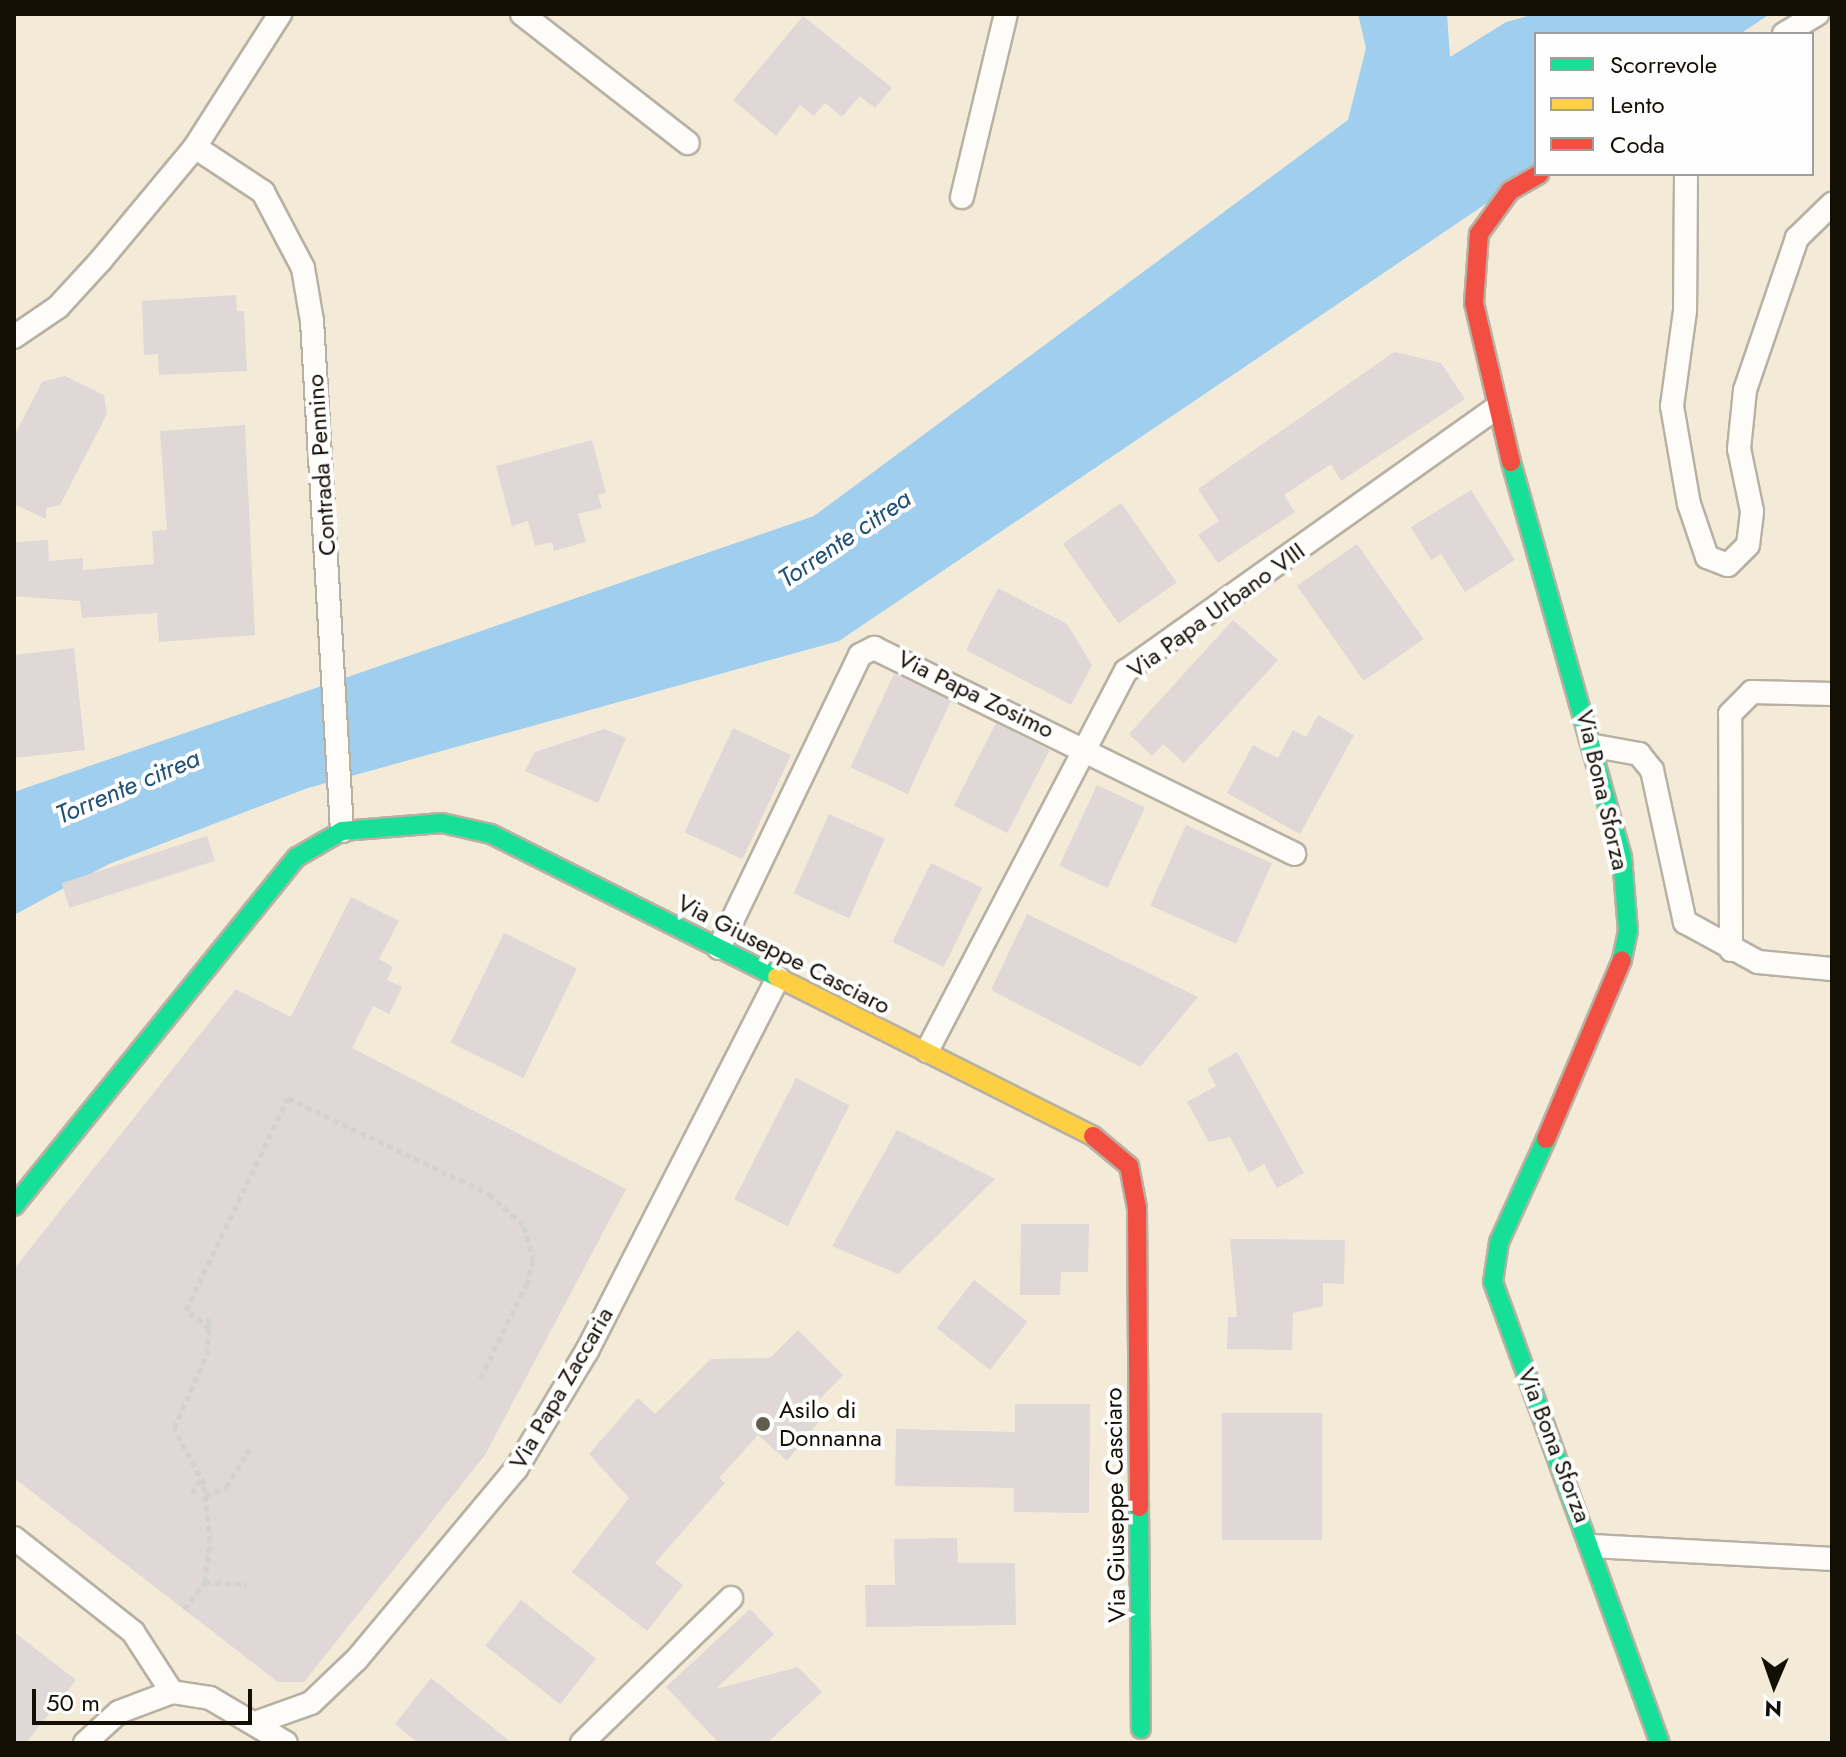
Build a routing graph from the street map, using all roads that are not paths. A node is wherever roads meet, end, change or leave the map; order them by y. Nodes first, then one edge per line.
1 (280, 14) edge
2 (522, 14) edge
3 (1006, 14) edge
4 (1817, 14) edge
5 (1787, 32) edge
6 (688, 143) dead end
7 (195, 147) junction
8 (1536, 176) edge
9 (1686, 176) edge
10 (962, 197) dead end
11 (1832, 204) edge
12 (14, 337) edge
13 (1495, 409) junction
14 (1832, 694) edge
15 (1595, 746) junction
16 (1084, 747) junction
17 (342, 831) junction
18 (1294, 854) dead end
19 (719, 948) junction
20 (1731, 950) junction
21 (1832, 969) edge
22 (778, 978) junction
23 (927, 1051) junction
24 (14, 1206) edge
25 (14, 1538) edge
26 (1594, 1546) junction
27 (1832, 1559) edge
28 (731, 1598) dead end
29 (172, 1692) junction
30 (255, 1723) junction
31 (1141, 1729) dead end
32 (85, 1743) edge
33 (286, 1743) edge
34 (582, 1743) edge
35 (1660, 1743) edge

1 - 7 street
2 - 6 street
3 - 10 street
4 - 5 street
7 - 12 street
7 - 17 street, Contrada Pennino
8 - 13 street, Via Bona Sforza
9 - 11 street
13 - 15 street, Via Bona Sforza
13 - 16 street, Via Papa Urbano VIII
14 - 20 street
15 - 20 street
15 - 26 street, Via Bona Sforza
16 - 18 street, Via Papa Zosimo
16 - 19 street, Via Papa Zosimo
16 - 23 street, Via Papa Urbano VIII
17 - 19 street, Via Giuseppe Casciaro
17 - 24 street, Via Giuseppe Casciaro
19 - 22 street, Via Giuseppe Casciaro
20 - 21 street
22 - 23 street, Via Giuseppe Casciaro
22 - 30 street, Via Papa Zaccaria
23 - 31 street, Via Giuseppe Casciaro
25 - 29 street
26 - 27 street, Via Bona Sforza
26 - 35 street, Via Bona Sforza
28 - 34 street
29 - 30 street
29 - 32 street
30 - 33 street

